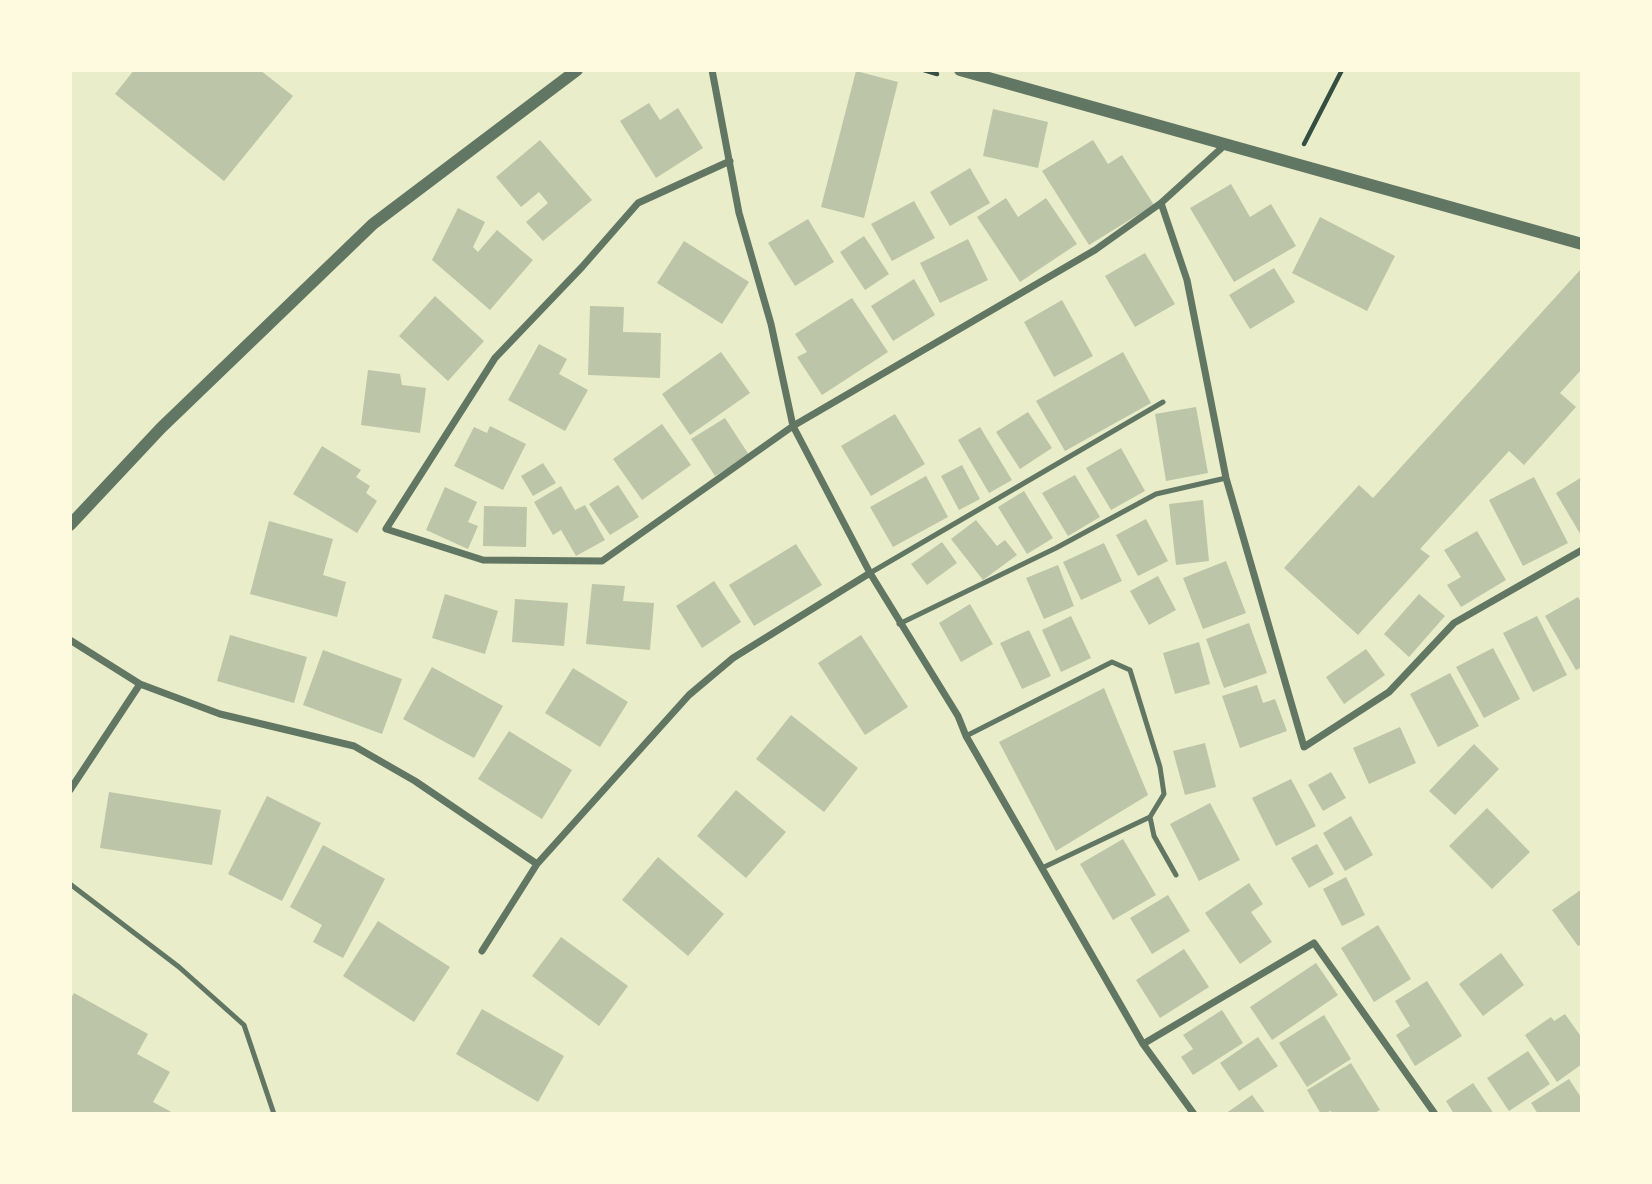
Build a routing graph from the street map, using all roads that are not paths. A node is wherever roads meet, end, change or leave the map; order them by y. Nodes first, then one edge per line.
1 (578, 70) edge
2 (712, 70) edge
3 (960, 70) edge
4 (1226, 144) junction
5 (730, 161) junction
6 (1161, 203) junction
7 (1582, 244) edge
8 (1163, 402) dead end
9 (793, 426) junction
10 (1226, 478) junction
11 (70, 525) edge
12 (1582, 550) edge
13 (870, 573) junction
14 (900, 624) junction
15 (70, 640) edge
16 (140, 684) junction
17 (966, 736) junction
18 (70, 790) edge
19 (1150, 817) junction
20 (537, 864) junction
21 (1042, 868) junction
22 (1175, 874) dead end
23 (70, 884) edge
24 (482, 951) dead end
25 (1143, 1044) junction
26 (274, 1114) edge
27 (1194, 1114) edge
28 (1435, 1114) edge

1 - 11 street
2 - 5 street
3 - 4 street
4 - 6 street
4 - 7 street
5 - 9 street
5 - 9 street
6 - 9 street
6 - 10 street
8 - 13 lane
9 - 13 street
10 - 12 street
10 - 14 lane
13 - 14 street
13 - 20 street
14 - 17 street
15 - 16 street
16 - 18 street
16 - 20 street
17 - 19 lane
17 - 21 street
19 - 21 lane
19 - 22 lane
20 - 24 street
21 - 25 street
23 - 26 lane
25 - 27 street
25 - 28 street

